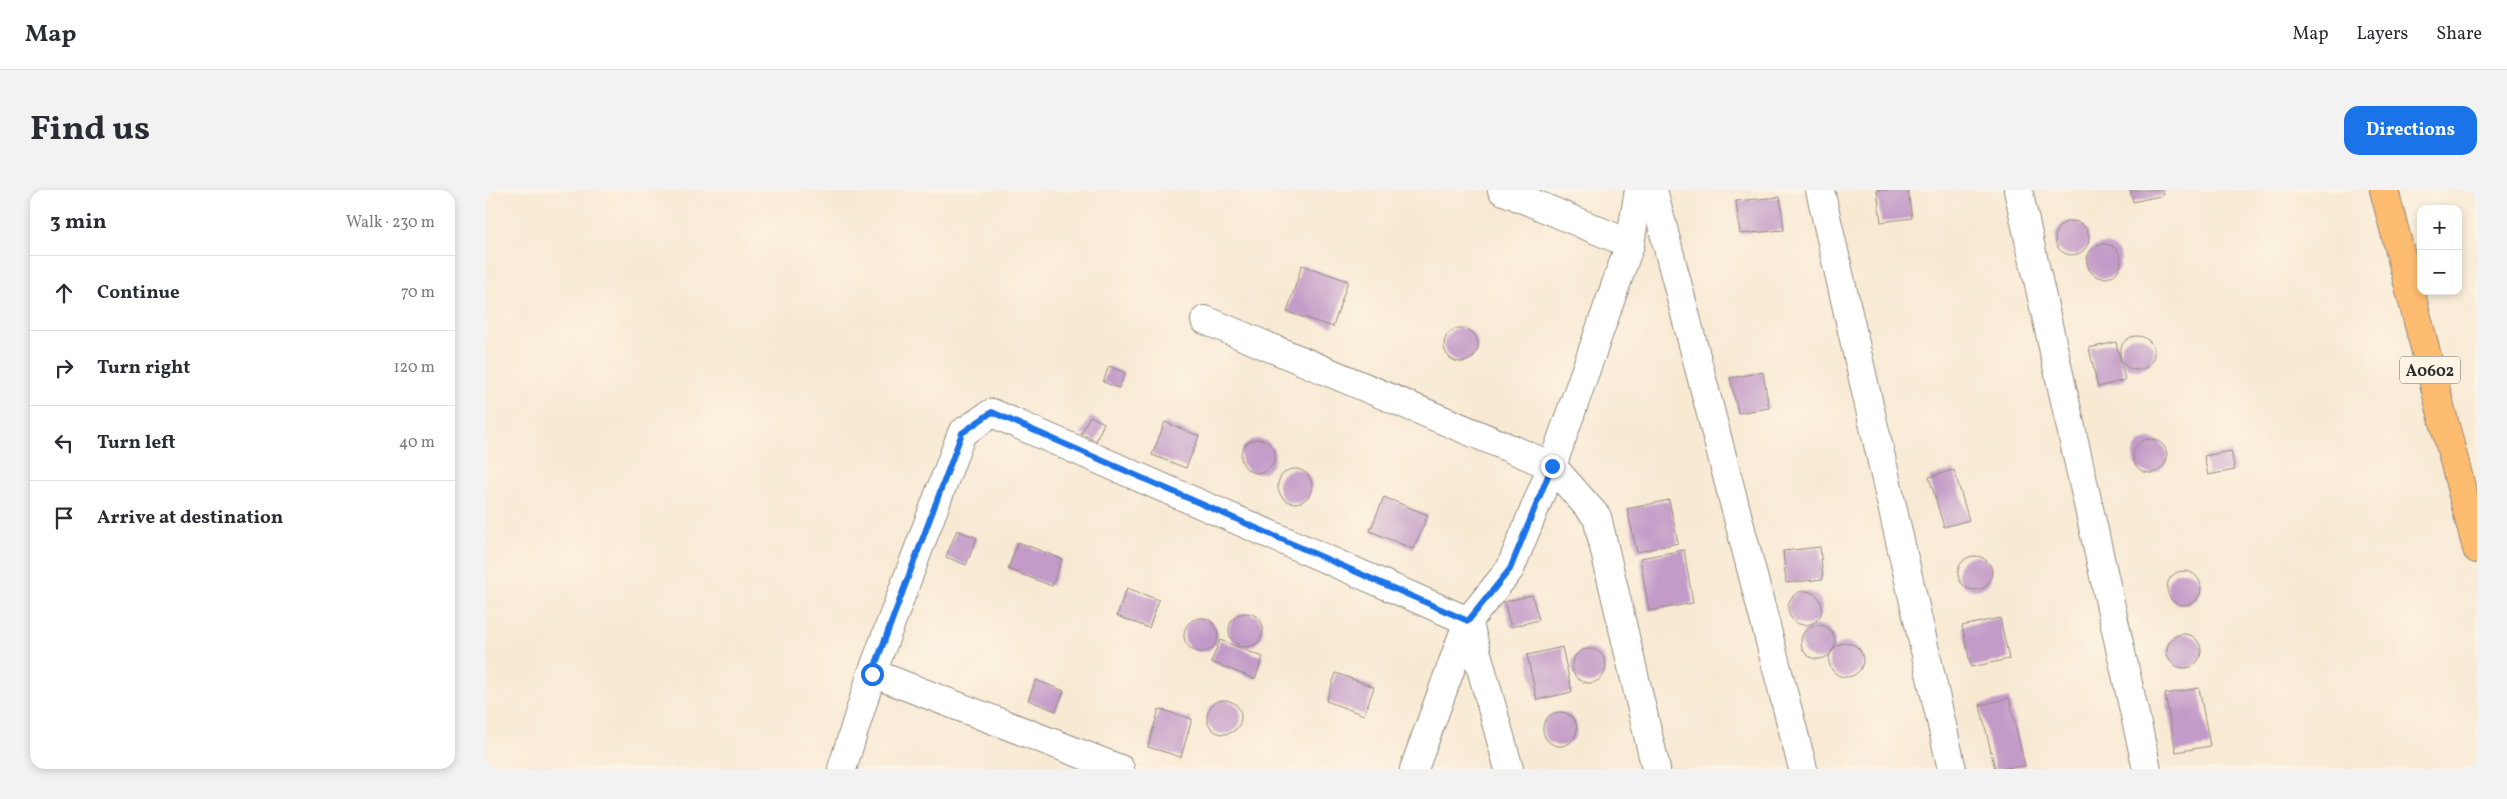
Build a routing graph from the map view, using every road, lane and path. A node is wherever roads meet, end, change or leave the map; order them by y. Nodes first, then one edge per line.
1 (1502, 190) edge
2 (1639, 190) edge
3 (1653, 190) edge
4 (1820, 190) edge
5 (2018, 190) edge
6 (2384, 190) edge
7 (1630, 244) junction
8 (1205, 320) dead end
9 (1552, 466) junction
10 (2477, 549) edge
11 (1468, 621) junction
12 (872, 674) junction
13 (842, 769) edge
14 (1119, 769) edge
15 (1414, 769) edge
16 (1509, 769) edge
17 (1656, 769) edge
18 (1803, 769) edge
19 (1952, 769) edge
20 (2147, 769) edge

1 - 7 street
2 - 7 street
3 - 18 street
4 - 19 street
5 - 20 street
6 - 10 highway, A0602
7 - 9 street
8 - 9 street
9 - 11 street
9 - 17 street
11 - 12 street
11 - 15 street
11 - 16 street
12 - 13 street
12 - 14 street

